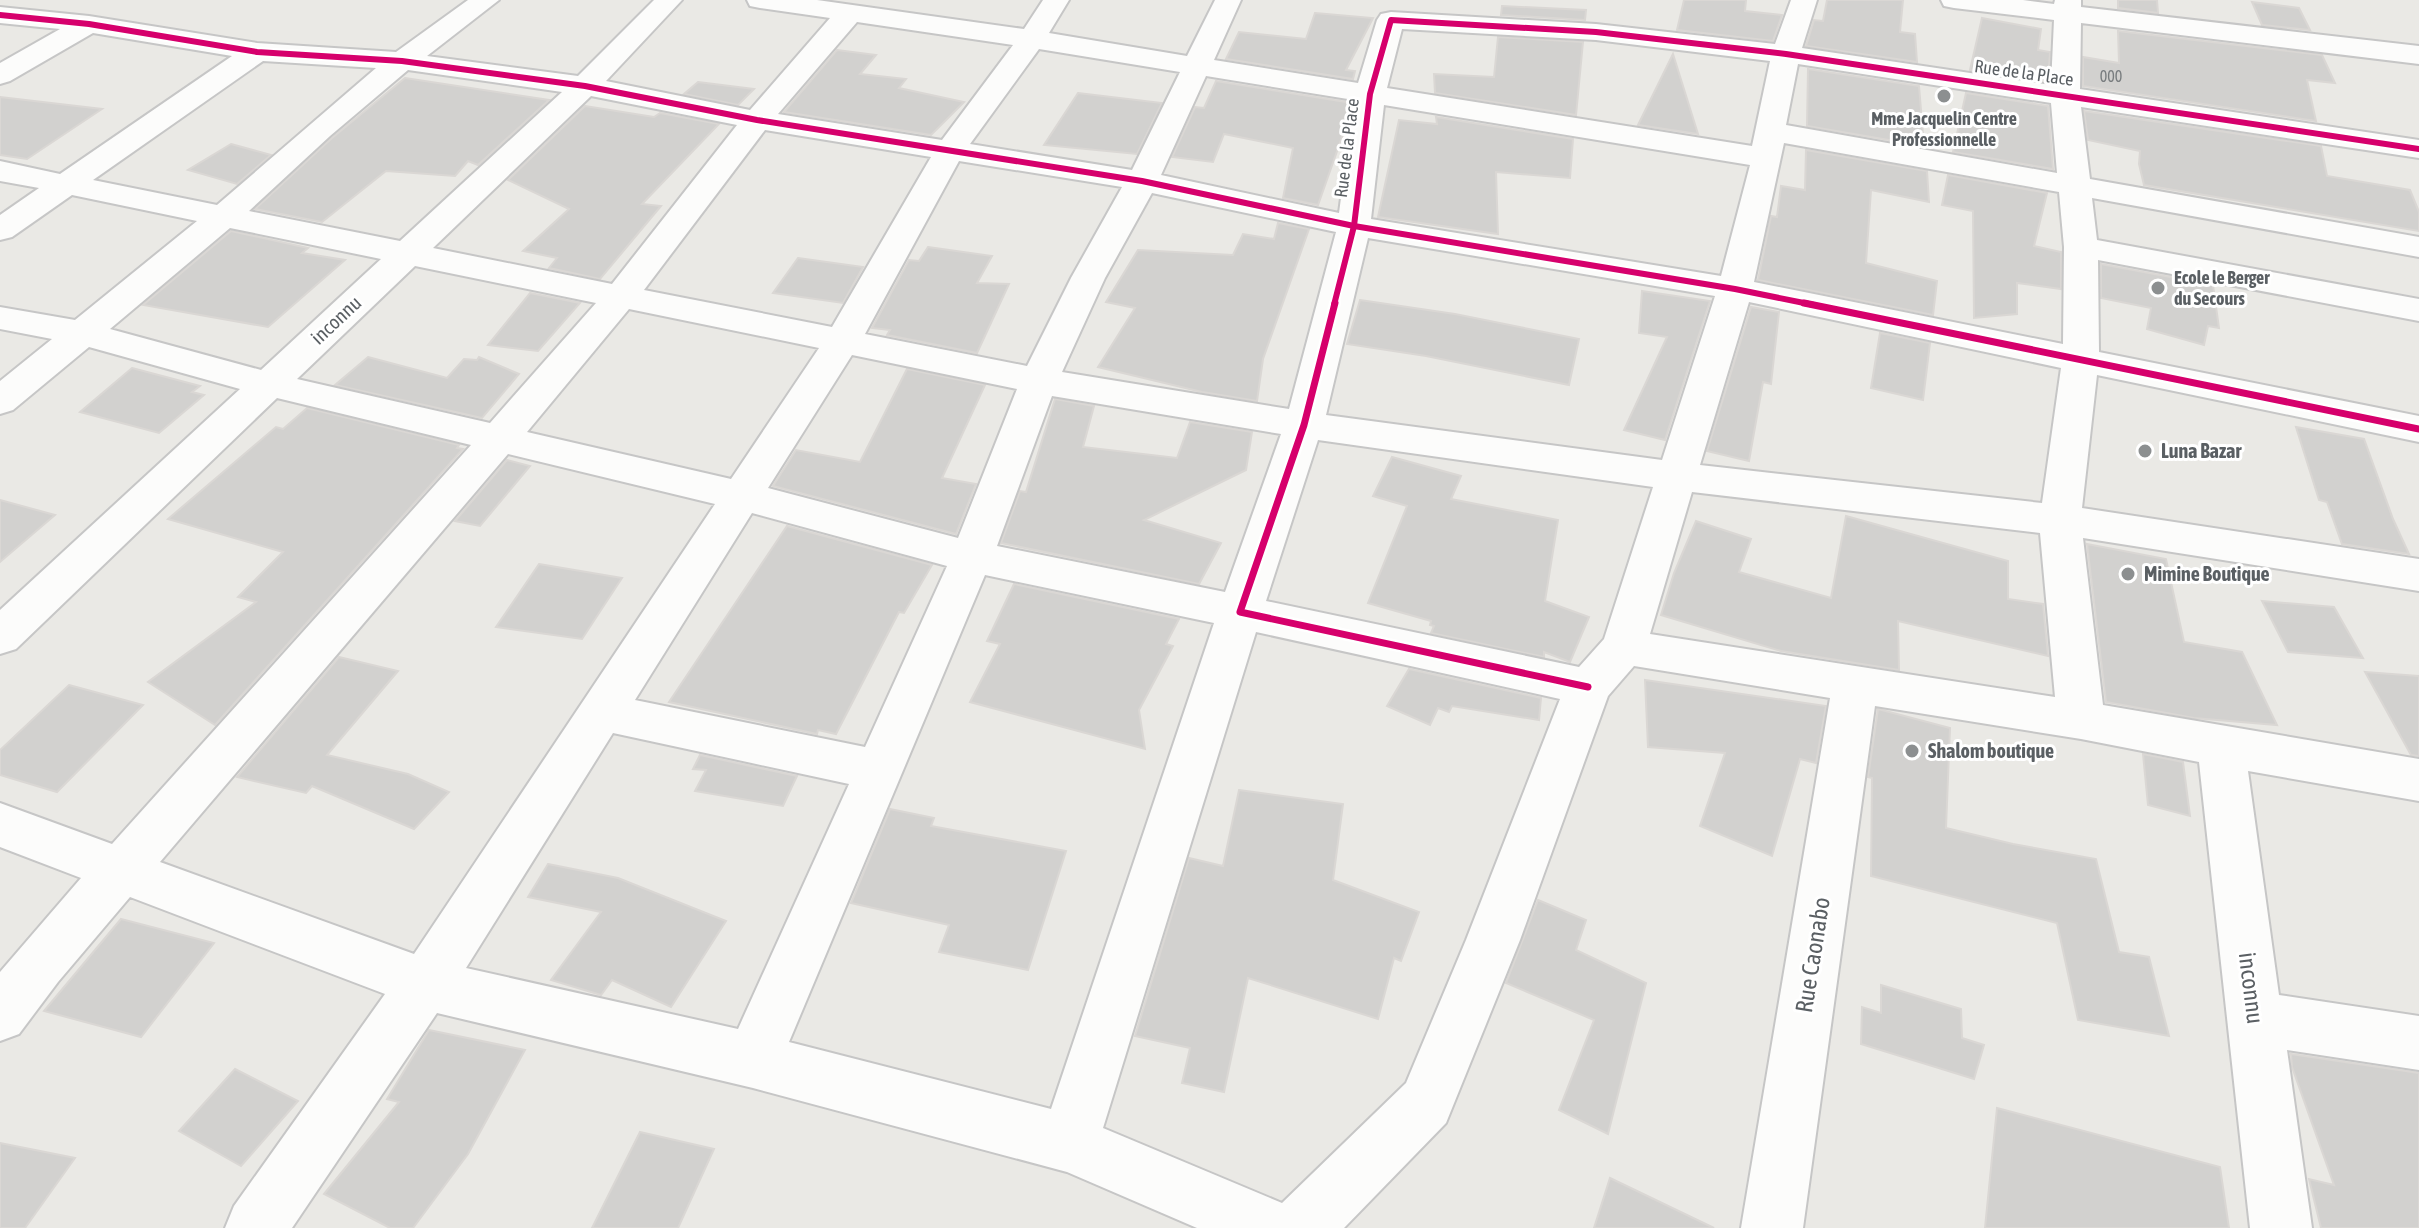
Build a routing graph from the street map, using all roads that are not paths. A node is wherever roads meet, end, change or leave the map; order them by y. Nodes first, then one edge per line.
1 (486, 0) edge
2 (669, 0) edge
3 (760, 0) edge
4 (1056, 0) edge
5 (1228, 0) edge
6 (1804, 0) edge
7 (1954, 0) edge
8 (2068, 8) edge
9 (1392, 10) edge
10 (849, 14) junction
11 (0, 15) edge
12 (89, 24) junction
13 (1032, 39) junction
14 (257, 52) junction
15 (1786, 54) junction
16 (2419, 55) edge
17 (402, 61) junction
18 (1196, 65) junction
19 (0, 75) edge
20 (585, 86) junction
21 (1370, 94) junction
22 (2065, 95) junction
23 (757, 120) junction
24 (1768, 145) junction
25 (2419, 149) edge
26 (950, 150) junction
27 (0, 171) edge
28 (1142, 181) junction
29 (64, 183) junction
30 (2077, 184) junction
31 (224, 215) junction
32 (1354, 226) junction
33 (0, 230) edge
34 (2081, 247) junction
35 (2419, 247) edge
36 (408, 252) junction
37 (1735, 289) junction
38 (621, 296) junction
39 (2419, 310) edge
40 (0, 318) edge
41 (82, 333) junction
42 (843, 340) junction
43 (2081, 358) junction
44 (1039, 381) junction
45 (268, 384) junction
46 (0, 401) edge
47 (1304, 425) junction
48 (2419, 429) edge
49 (498, 440) junction
50 (1677, 476) junction
51 (741, 496) junction
52 (2060, 520) junction
53 (972, 557) junction
54 (2419, 575) edge
55 (1240, 612) junction
56 (0, 637) edge
57 (1624, 647) junction
58 (1855, 683) junction
59 (1588, 687) junction
60 (602, 712) junction
61 (2081, 720) junction
62 (2221, 747) junction
63 (879, 770) junction
64 (2419, 780) edge
65 (0, 825) edge
66 (121, 871) junction
67 (425, 984) junction
68 (0, 1015) edge
69 (2254, 1018) junction
70 (2419, 1043) edge
71 (753, 1060) junction
72 (1069, 1143) junction
73 (256, 1228) edge
74 (1268, 1228) edge
75 (1301, 1228) edge
76 (1772, 1228) edge
77 (2281, 1228) edge

1 - 17 street
2 - 20 street, inconnu
3 - 10 street
4 - 13 street
5 - 18 street
6 - 15 street
7 - 8 street
8 - 16 street
8 - 22 street
9 - 15 street, Rue de la Place
9 - 21 street, Rue de la Place
10 - 13 street
10 - 23 street
11 - 12 street
12 - 14 street
12 - 19 street
13 - 18 street
13 - 26 street
14 - 17 street
14 - 29 street
15 - 22 street, Rue de la Place
15 - 24 street
17 - 20 street
17 - 31 street
18 - 21 street
18 - 28 street
20 - 23 street
20 - 36 street, inconnu
21 - 24 street
21 - 32 street, Rue de la Place
22 - 25 street, Rue de la Place
22 - 30 street
23 - 26 street
23 - 38 street
24 - 30 street
24 - 37 street
26 - 28 street
26 - 42 street
27 - 29 street
28 - 32 street
28 - 44 street
29 - 31 street
29 - 33 street
30 - 34 street
30 - 35 street
31 - 36 street
31 - 41 street
32 - 37 street
32 - 47 street, Rue de la Place
34 - 39 street
34 - 43 street
36 - 38 street
36 - 45 street, inconnu
37 - 43 street
37 - 50 street
38 - 42 street
38 - 49 street
40 - 41 street
41 - 45 street
41 - 46 street
42 - 44 street
42 - 51 street
43 - 48 street
43 - 52 street
44 - 47 street
44 - 53 street
45 - 49 street
45 - 56 street, inconnu
47 - 50 street
47 - 55 street, Rue de la Place
49 - 51 street
49 - 66 street
50 - 52 street
50 - 57 street
51 - 53 street
51 - 60 street
52 - 54 street
52 - 61 street
53 - 55 street
53 - 63 street
55 - 59 street
55 - 72 street, Rue de la Place
57 - 58 street
57 - 59 street
58 - 61 street
58 - 76 street, Rue Caonabo
59 - 75 street
60 - 63 street
60 - 67 street
61 - 62 street
62 - 64 street
62 - 69 street, inconnu
63 - 71 street
65 - 66 street
66 - 67 street
66 - 68 street
67 - 71 street
67 - 73 street
69 - 70 street
69 - 77 street, inconnu
71 - 72 street
72 - 74 street

